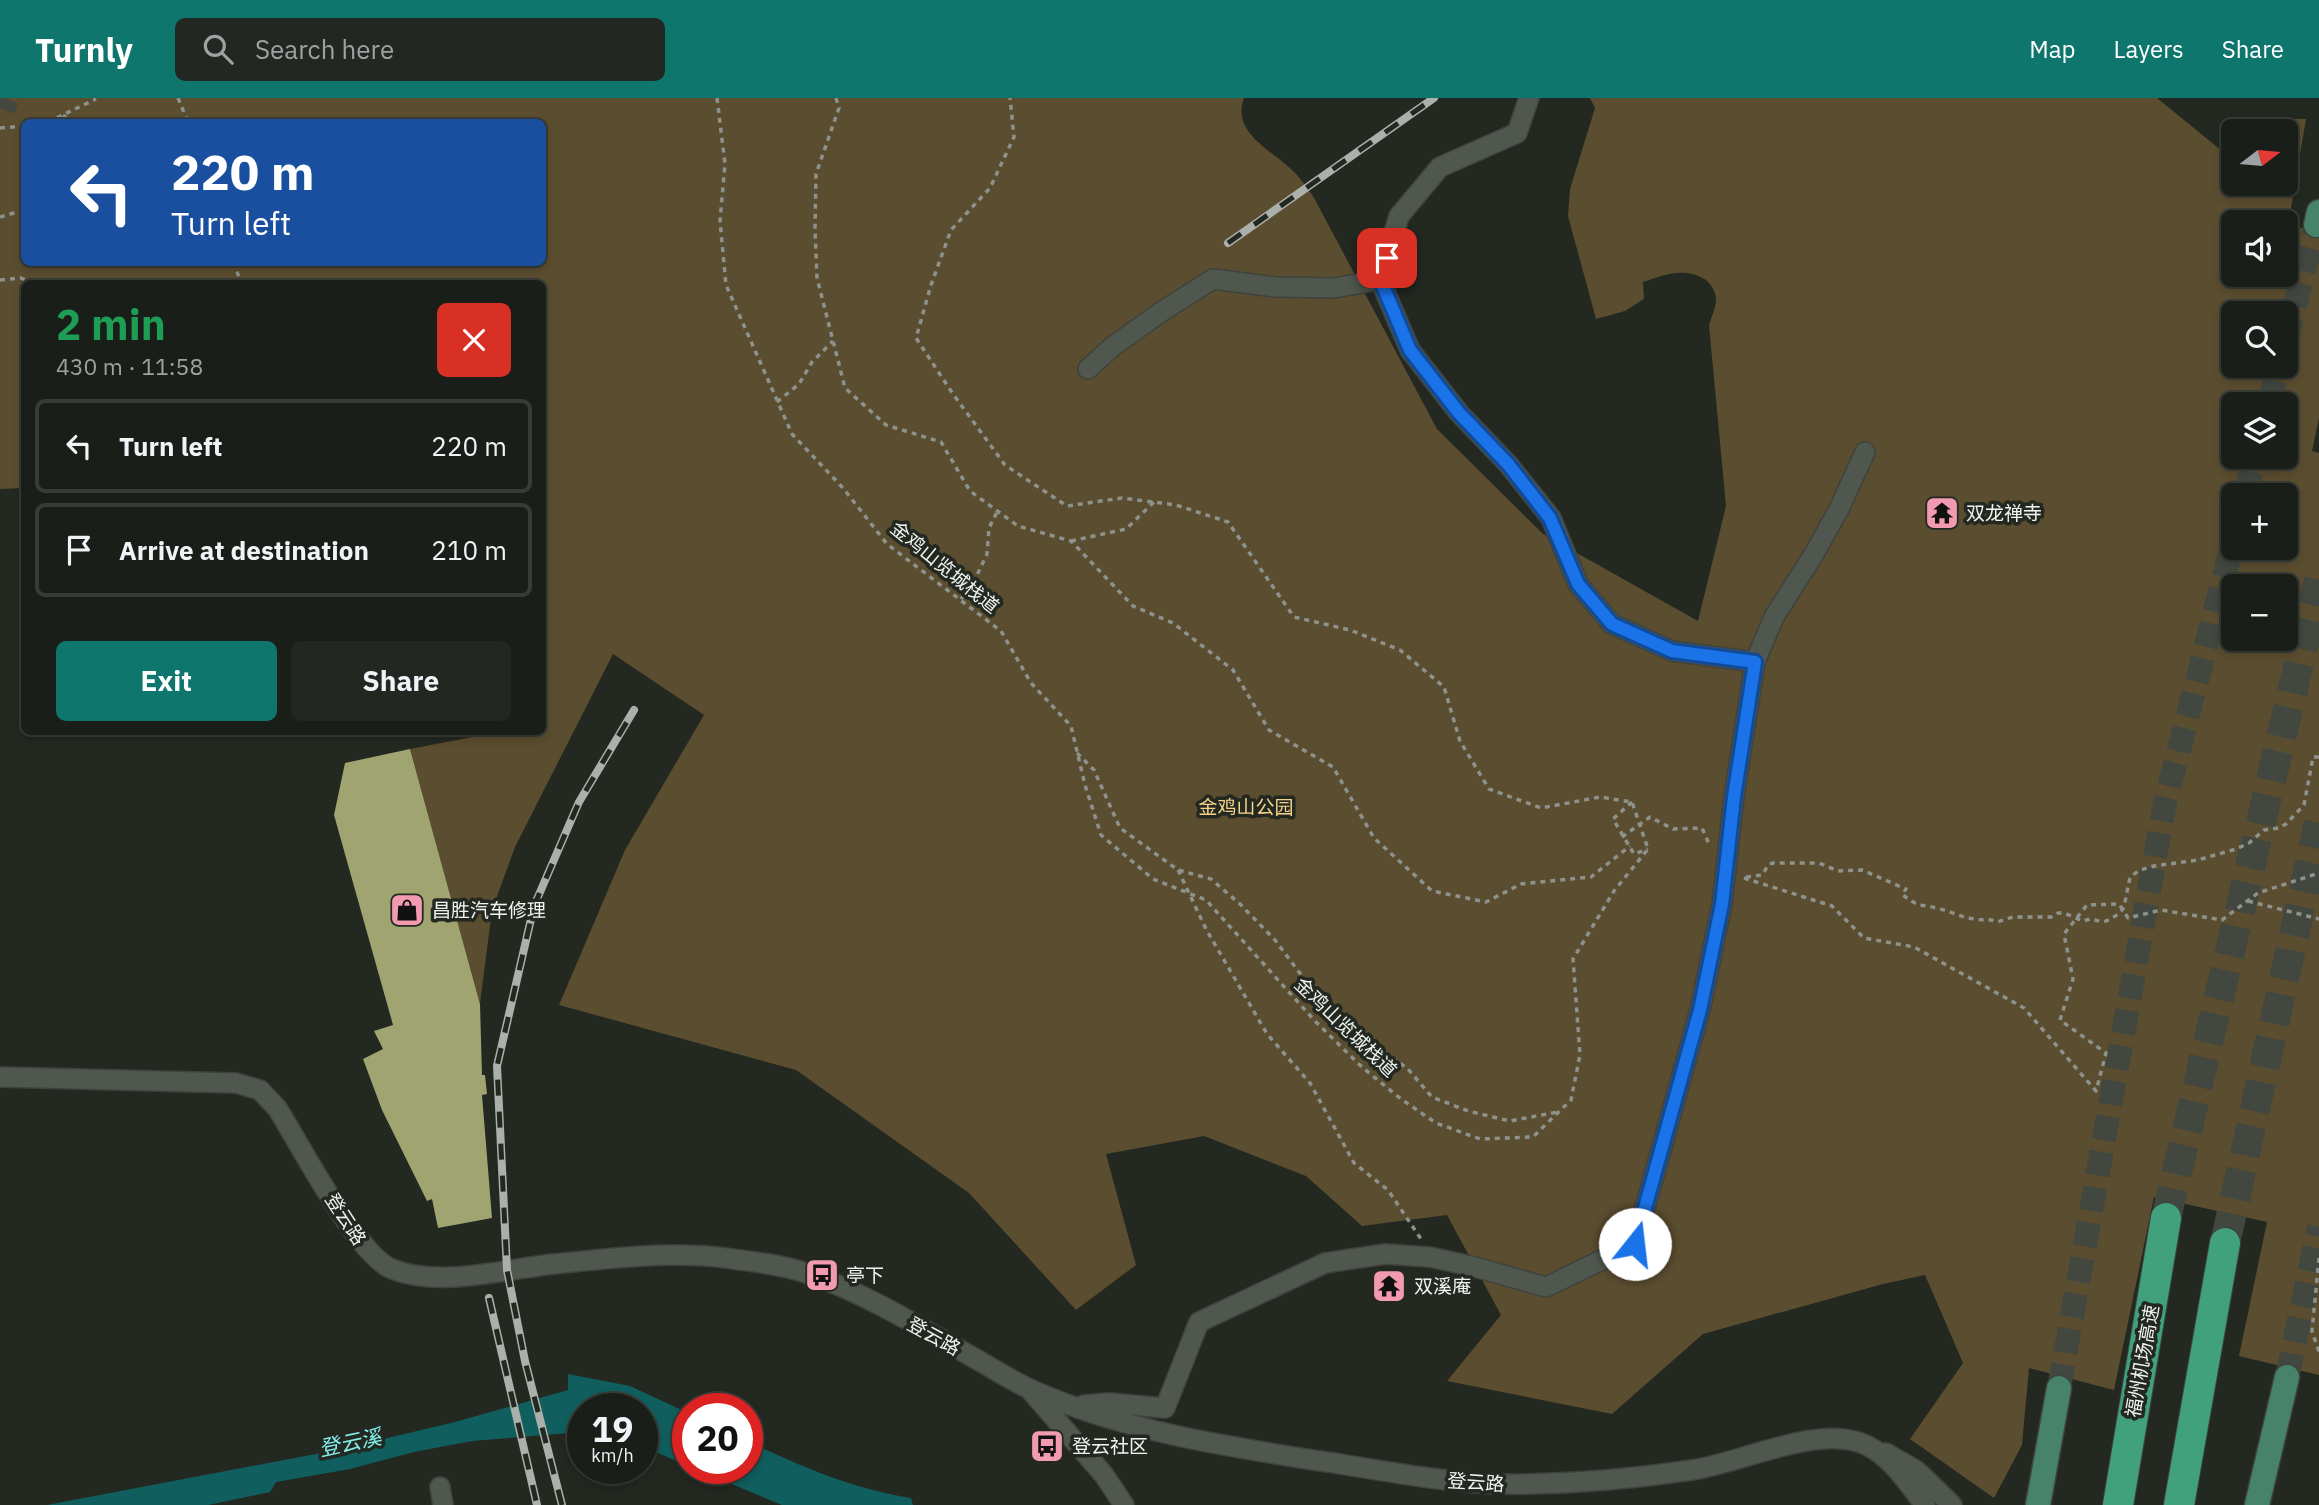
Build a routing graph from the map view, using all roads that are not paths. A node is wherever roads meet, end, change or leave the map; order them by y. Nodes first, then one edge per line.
1 (1529, 98) edge
2 (1380, 279) junction
3 (1088, 369) dead end
4 (1865, 452) dead end
5 (1755, 662) junction
6 (0, 1077) edge
7 (2166, 1218) tunnel mouth
8 (2225, 1243) tunnel mouth
9 (2287, 1377) tunnel mouth
10 (2059, 1388) tunnel mouth
11 (1029, 1389) junction
12 (1073, 1406) junction
13 (1869, 1446) junction
14 (1896, 1458) junction
15 (1124, 1505) edge
16 (1925, 1505) edge
17 (1939, 1505) edge
18 (1952, 1505) edge
19 (2038, 1505) edge
20 (2118, 1505) edge
21 (2179, 1505) edge
22 (2257, 1505) edge

1 - 2 street
2 - 3 street
2 - 5 street
4 - 5 street
5 - 12 street
6 - 11 street, 登云路
7 - 20 highway, 福州机场高速
8 - 21 highway
9 - 22 main road
10 - 19 main road
11 - 12 street, 登云路
11 - 15 street
12 - 13 street, 登云路
13 - 14 street, 登云路
13 - 16 street
14 - 17 street
14 - 18 street

